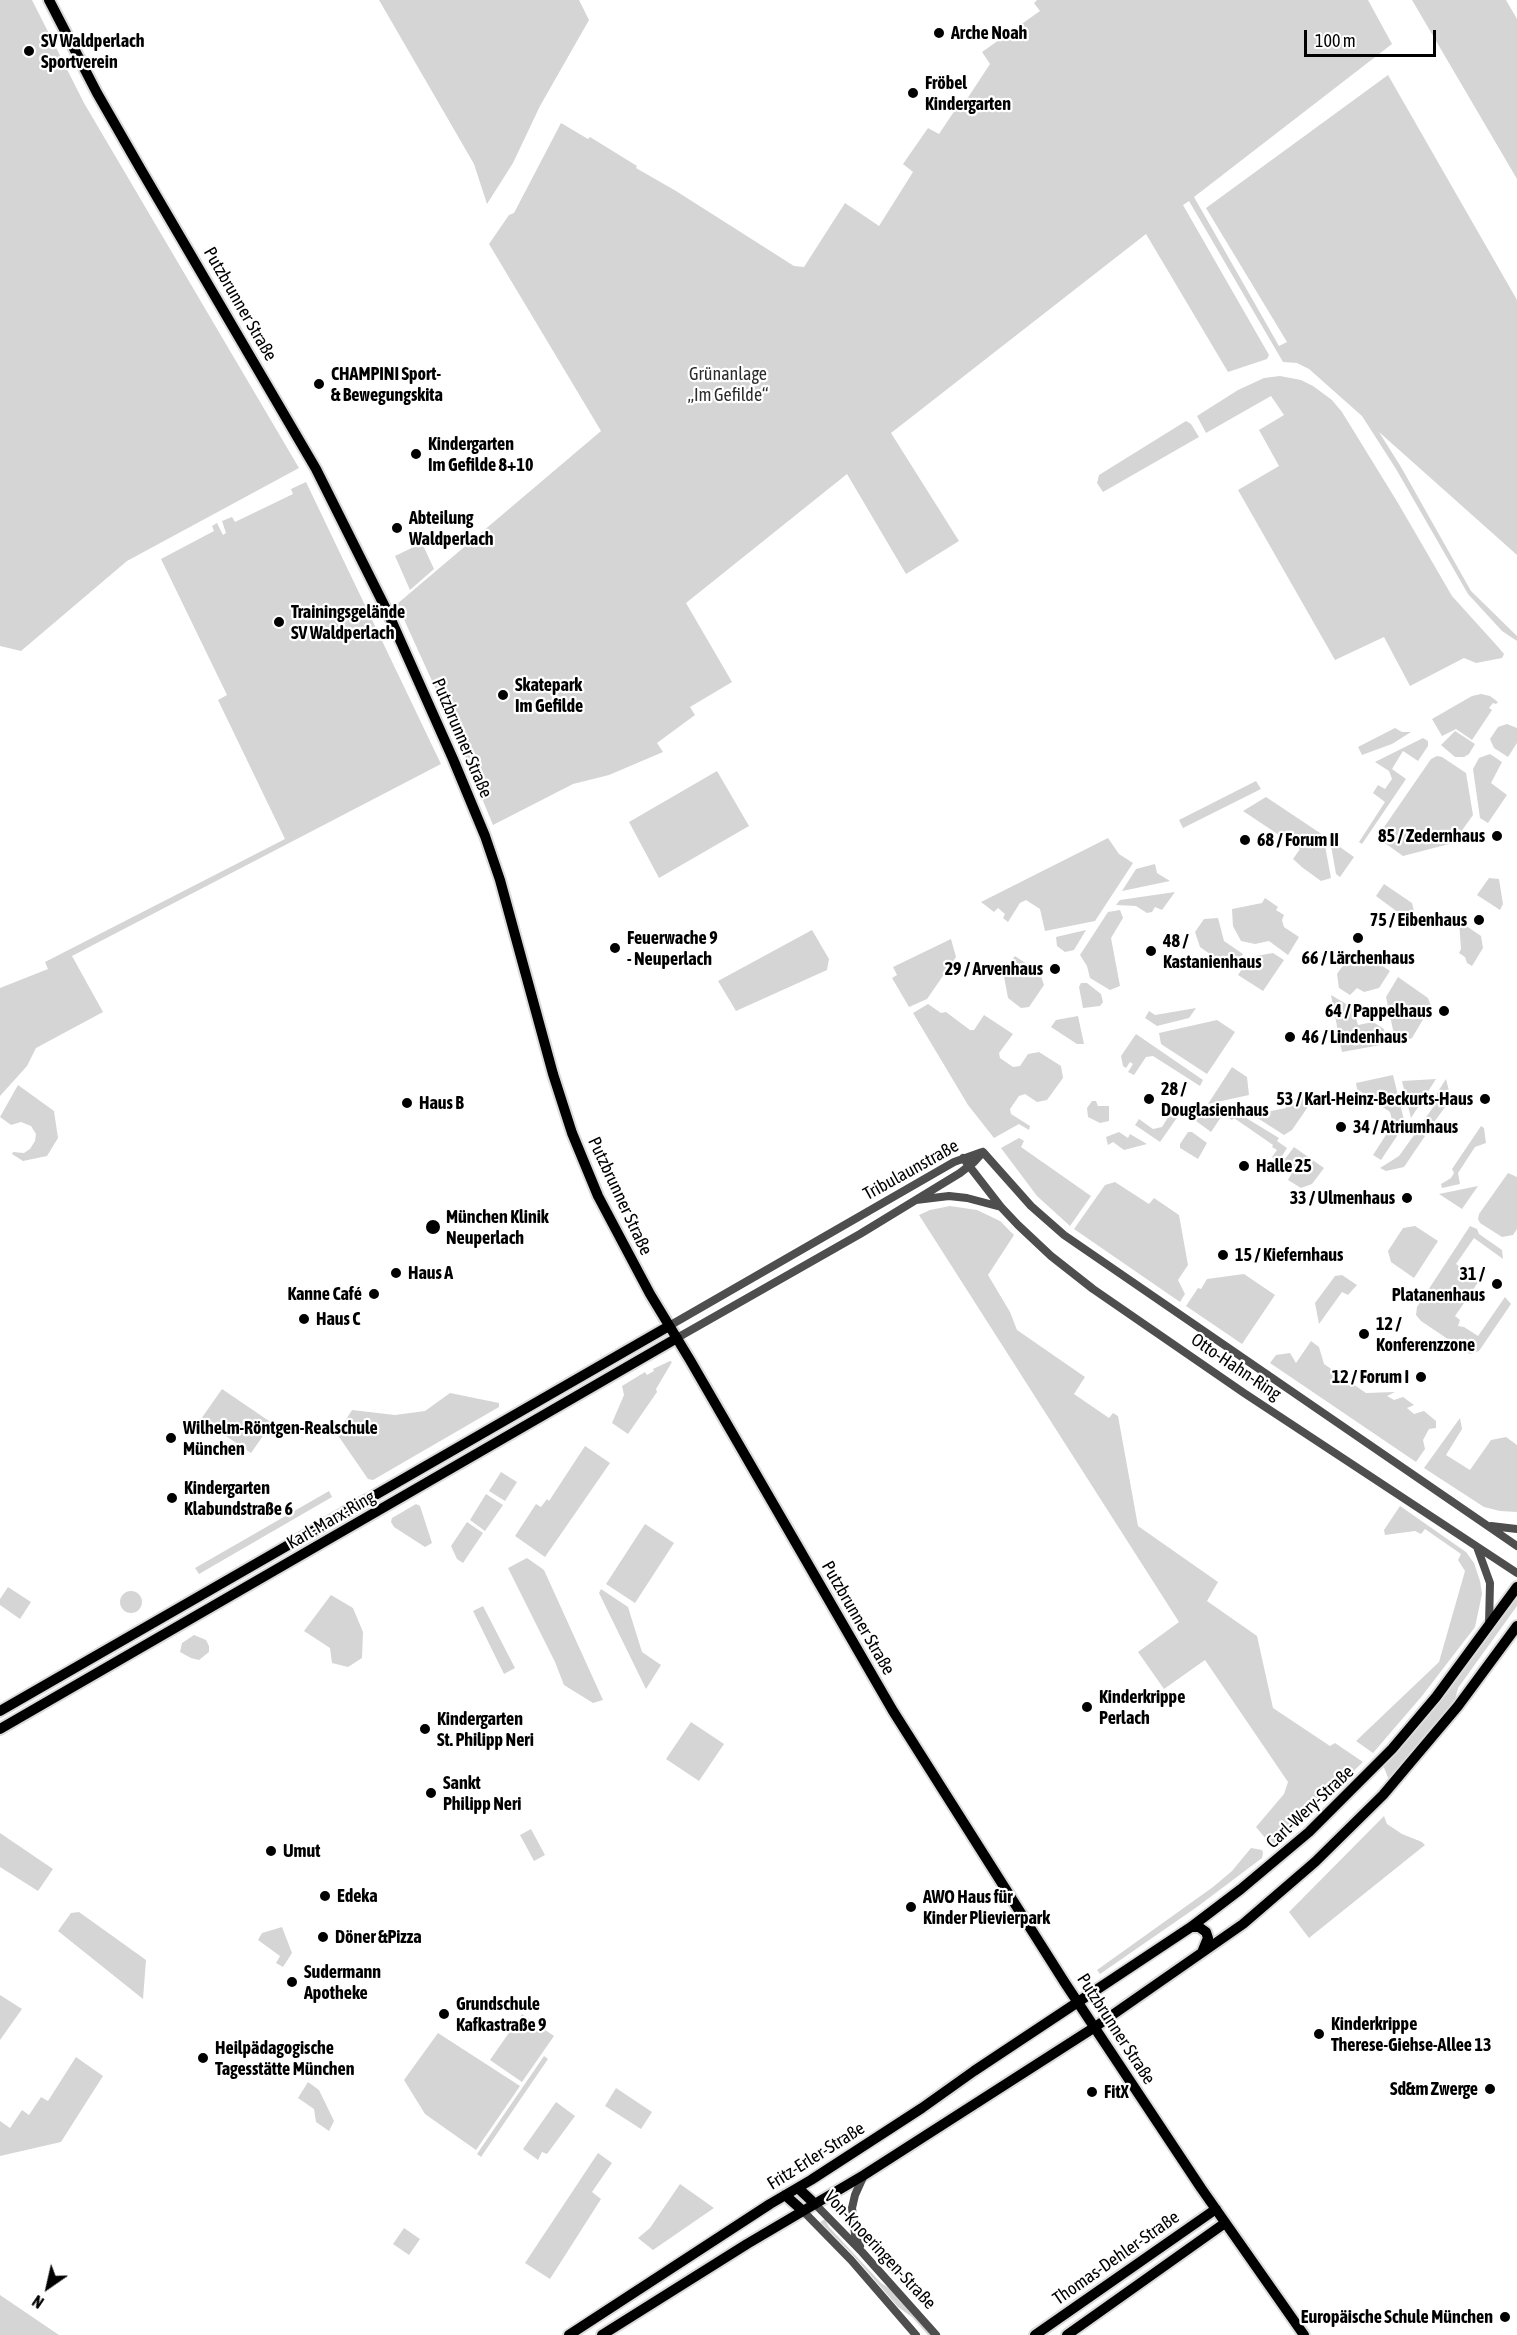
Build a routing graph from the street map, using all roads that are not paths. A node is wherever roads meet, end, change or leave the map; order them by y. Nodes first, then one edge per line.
1 (49, 0) edge
2 (983, 1152) junction
3 (963, 1158) junction
4 (969, 1167) junction
5 (913, 1200) junction
6 (1001, 1207) junction
7 (669, 1326) junction
8 (676, 1338) junction
9 (1484, 1524) junction
10 (1517, 1529) edge
11 (1517, 1546) edge
12 (1477, 1547) junction
13 (1517, 1573) edge
14 (1517, 1587) edge
15 (1489, 1626) junction
16 (1517, 1626) edge
17 (0, 1711) edge
18 (0, 1729) edge
19 (1191, 1927) junction
20 (1201, 1953) junction
21 (1079, 2002) junction
22 (1095, 2027) junction
23 (864, 2175) junction
24 (798, 2188) junction
25 (785, 2195) junction
26 (815, 2204) junction
27 (1216, 2209) junction
28 (802, 2211) junction
29 (1225, 2223) junction
30 (862, 2252) junction
31 (569, 2335) edge
32 (602, 2335) edge
33 (916, 2335) edge
34 (936, 2335) edge
35 (1035, 2335) edge
36 (1067, 2335) edge
37 (1304, 2335) edge

1 - 7 main road, Putzbrunner Straße
2 - 3 street, Tribulaunstraße
2 - 4 street, Tribulaunstraße
2 - 9 street, Otto-Hahn-Ring
3 - 4 street, Otto-Hahn-Ring
3 - 7 street, Tribulaunstraße
4 - 5 street, Tribulaunstraße
4 - 6 street, Otto-Hahn-Ring
5 - 6 street
5 - 8 street, Tribulaunstraße
6 - 12 street, Otto-Hahn-Ring
7 - 8 main road, Putzbrunner Straße
7 - 17 main road, Karl-Marx-Ring
8 - 18 main road, Karl-Marx-Ring
8 - 21 main road, Putzbrunner Straße
9 - 10 street
9 - 11 street, Otto-Hahn-Ring
12 - 13 street, Otto-Hahn-Ring
12 - 15 street
14 - 15 main road, Carl-Wery-Straße
15 - 19 main road, Carl-Wery-Straße
16 - 20 main road
19 - 20 main road
19 - 21 main road, Carl-Wery-Straße
20 - 22 main road
21 - 22 main road, Putzbrunner Straße
21 - 24 main road, Fritz-Erler-Straße
22 - 23 main road
22 - 27 main road, Putzbrunner Straße
23 - 26 main road
23 - 30 street
24 - 25 main road, Fritz-Erler-Straße
24 - 26 main road, Von-Knoeringen-Straße
25 - 28 main road, Von-Knoeringen-Straße
25 - 31 main road, Fritz-Erler-Straße
26 - 28 main road
26 - 30 street, Von-Knoeringen-Straße
27 - 29 main road, Putzbrunner Straße
27 - 35 main road, Thomas-Dehler-Straße
28 - 32 main road
28 - 33 street, Von-Knoeringen-Straße
29 - 36 main road, Thomas-Dehler-Straße
29 - 37 main road, Putzbrunner Straße
30 - 34 street, Von-Knoeringen-Straße

